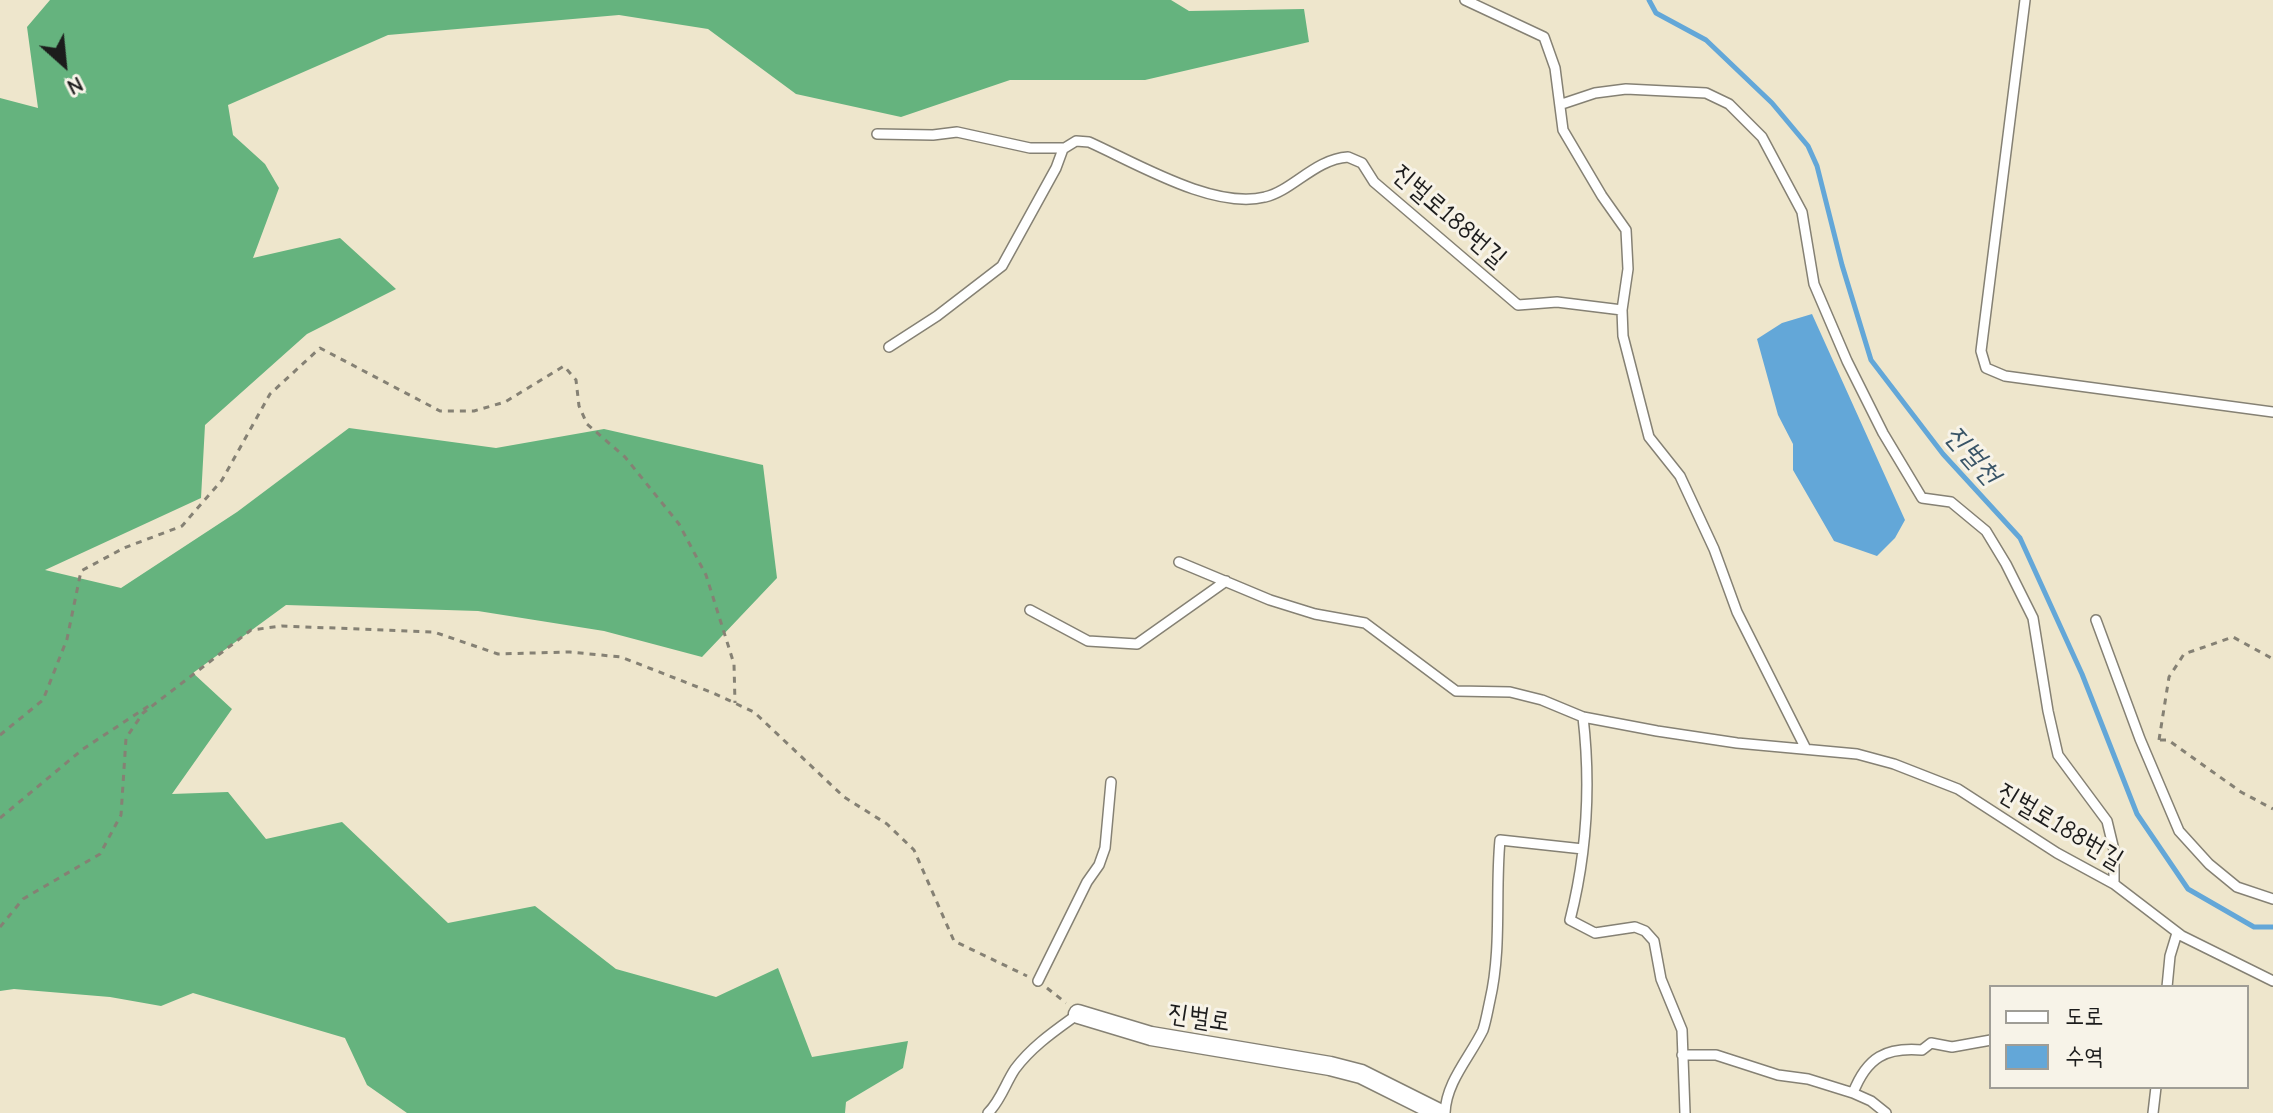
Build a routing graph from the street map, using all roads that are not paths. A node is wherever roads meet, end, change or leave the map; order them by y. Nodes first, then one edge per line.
1 (1465, 0) edge
2 (2025, 0) edge
3 (1562, 104) junction
4 (877, 134) dead end
5 (1064, 148) junction
6 (1622, 310) junction
7 (889, 347) dead end
8 (2273, 412) edge
9 (1179, 562) dead end
10 (1226, 581) junction
11 (1030, 610) dead end
12 (2096, 620) dead end
13 (1583, 717) junction
14 (1806, 749) junction
15 (1111, 782) dead end
16 (1583, 849) junction
17 (2114, 884) junction
18 (2273, 899) edge
19 (2177, 933) junction
20 (1038, 981) road end
21 (2273, 981) edge
22 (2167, 985) edge
23 (1078, 1014) joint
24 (1989, 1040) edge
25 (1682, 1055) junction
26 (2156, 1089) edge
27 (1853, 1093) junction
28 (988, 1113) edge
29 (1442, 1113) edge
30 (1685, 1113) edge
31 (1886, 1113) edge
32 (2153, 1113) edge

1 - 3 lane
2 - 8 lane
3 - 6 lane
3 - 17 lane
4 - 5 lane
5 - 6 lane, 진벌로188번길
5 - 7 lane
6 - 14 lane
9 - 10 lane, 진벌로188번길
10 - 11 lane
10 - 13 lane, 진벌로188번길
12 - 18 lane
13 - 14 lane, 진벌로188번길
13 - 16 lane
14 - 17 lane, 진벌로188번길
15 - 20 lane
16 - 25 lane
16 - 29 lane, 진벌로
17 - 19 lane, 진벌로188번길
19 - 21 lane, 진벌로188번길
19 - 22 lane
23 - 28 lane
23 - 29 street, 진벌로
24 - 27 lane
25 - 27 lane
25 - 30 lane
26 - 32 lane
27 - 31 lane

